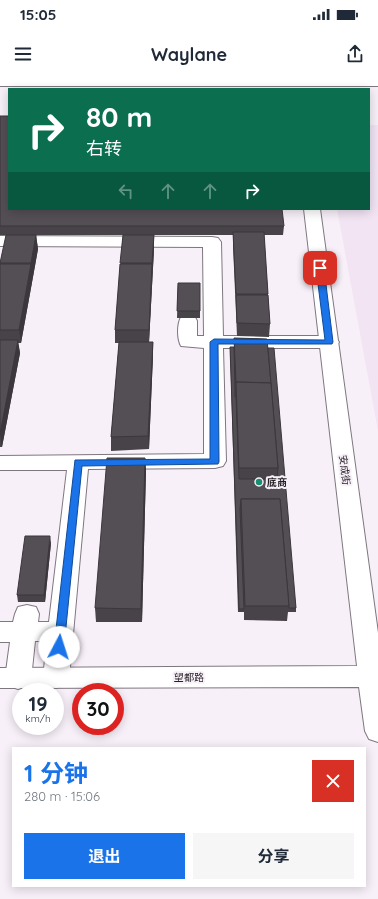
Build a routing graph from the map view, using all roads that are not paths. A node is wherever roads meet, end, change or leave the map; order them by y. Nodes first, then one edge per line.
1 (0, 82) edge
2 (378, 82) edge
3 (296, 84) edge
4 (312, 210) edge
5 (0, 241) edge
6 (188, 321) edge
7 (214, 342) junction
8 (329, 342) junction
9 (0, 463) edge
10 (78, 463) junction
11 (26, 623) junction
12 (60, 631) junction
13 (0, 632) edge
14 (374, 676) edge
15 (9, 678) edge
16 (56, 678) junction
17 (378, 731) edge

1 - 3 street
2 - 3 street
4 - 8 street, 安成街
5 - 7 street
6 - 7 street
7 - 8 street
7 - 10 street
8 - 14 street, 安成街
9 - 10 street
10 - 12 street
11 - 12 street
11 - 13 street
11 - 15 street
12 - 16 street
14 - 16 street, 望都路
14 - 17 street, 安成街
15 - 16 street, 望都路

